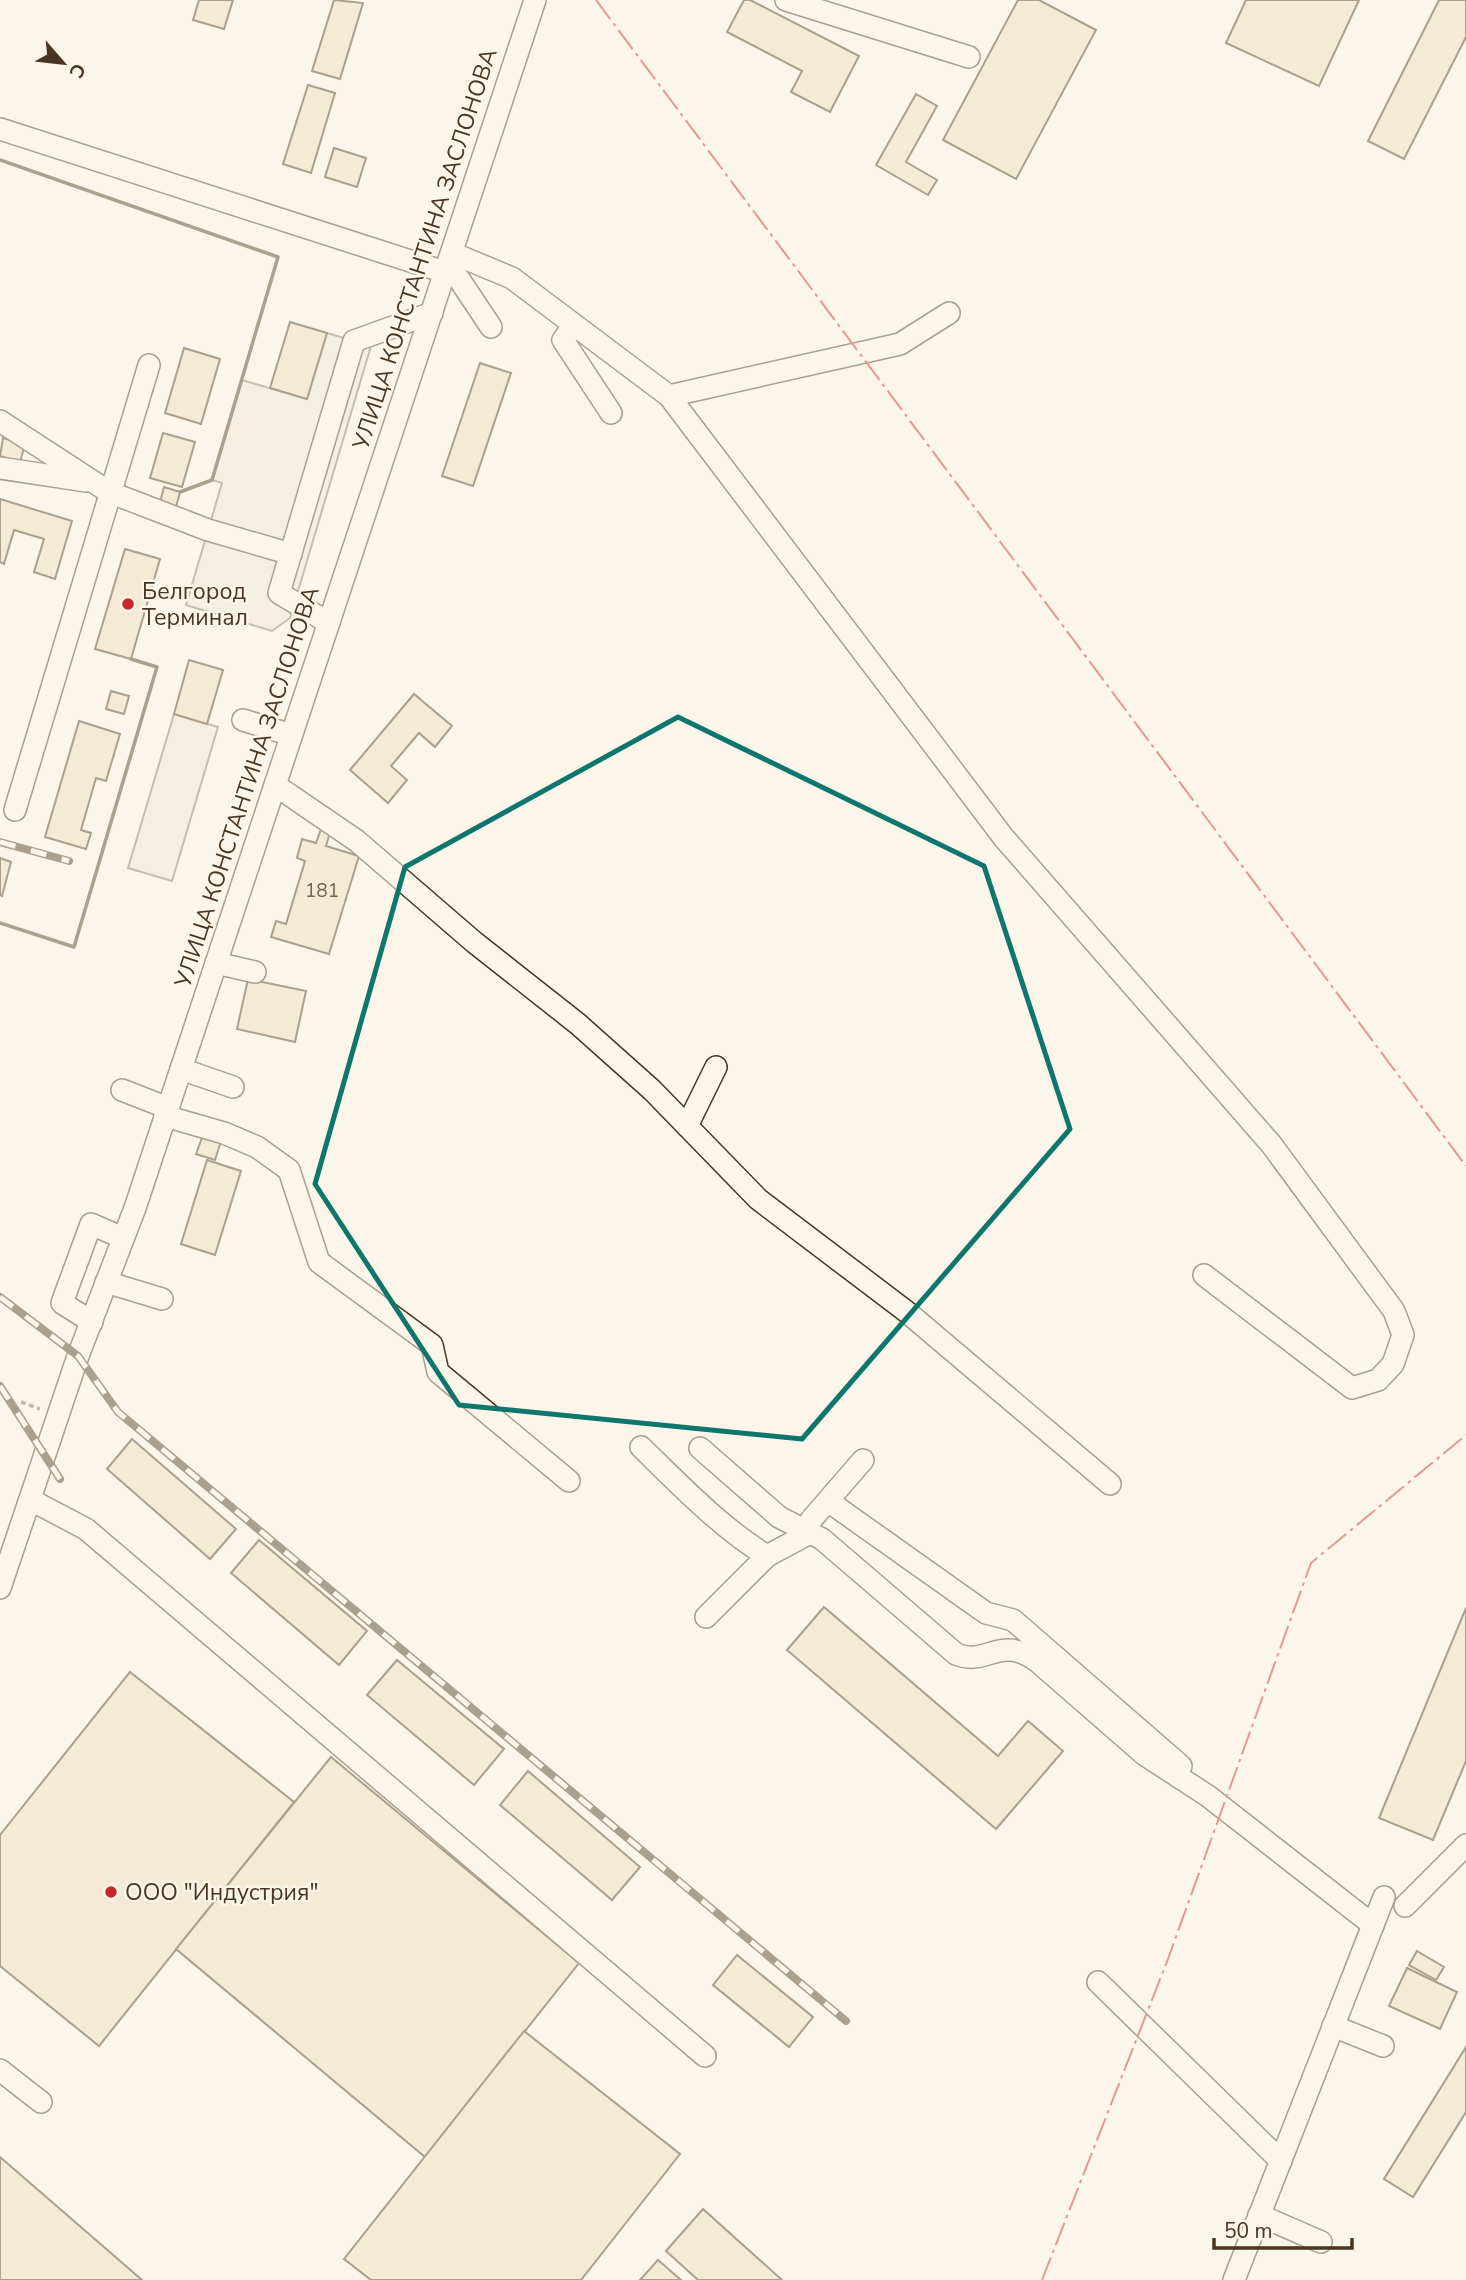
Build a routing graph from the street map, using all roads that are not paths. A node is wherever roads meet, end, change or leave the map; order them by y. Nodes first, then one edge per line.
1 (535, 0) edge
2 (786, 0) edge
3 (969, 57) dead end
4 (0, 129) edge
5 (449, 263) junction
6 (432, 313) junction
7 (949, 313) dead end
8 (574, 325) junction
9 (491, 327) dead end
10 (149, 365) dead end
11 (669, 396) junction
12 (611, 413) dead end
13 (0, 421) edge
14 (0, 468) edge
15 (100, 487) junction
16 (291, 554) junction
17 (329, 623) junction
18 (243, 720) dead end
19 (292, 735) junction
20 (275, 785) junction
21 (15, 810) dead end
22 (216, 963) junction
23 (255, 972) dead end
24 (716, 1067) dead end
25 (181, 1069) junction
26 (233, 1087) dead end
27 (122, 1090) dead end
28 (167, 1112) junction
29 (687, 1126) junction
30 (122, 1238) junction
31 (1204, 1275) dead end
32 (106, 1282) junction
33 (162, 1300) dead end
34 (92, 1322) junction
35 (641, 1447) dead end
36 (700, 1448) dead end
37 (863, 1460) dead end
38 (569, 1480) dead end
39 (1110, 1484) dead end
40 (31, 1500) junction
41 (828, 1501) junction
42 (810, 1526) junction
43 (767, 1556) junction
44 (0, 1588) edge
45 (706, 1617) dead end
46 (1187, 1781) junction
47 (1466, 1845) edge
48 (1384, 1897) dead end
49 (1405, 1906) dead end
50 (1373, 1925) junction
51 (1098, 1982) dead end
52 (1333, 2026) junction
53 (1383, 2046) dead end
54 (705, 2056) dead end
55 (0, 2070) edge
56 (41, 2102) dead end
57 (1281, 2161) junction
58 (1259, 2215) junction
59 (1321, 2242) dead end
60 (1234, 2280) edge

1 - 5 street, УЛИЦА КОНСТАНТИНА ЗАСЛОНОВА
2 - 3 street
4 - 5 street
5 - 6 street, УЛИЦА КОНСТАНТИНА ЗАСЛОНОВА
5 - 8 street
5 - 9 street
6 - 16 street
6 - 17 street, УЛИЦА КОНСТАНТИНА ЗАСЛОНОВА
7 - 11 street
8 - 11 street
8 - 12 street
10 - 15 street
11 - 31 street
13 - 15 street
14 - 15 street
15 - 16 street
15 - 21 street
16 - 17 street
17 - 19 street, УЛИЦА КОНСТАНТИНА ЗАСЛОНОВА
18 - 19 street
19 - 20 street, УЛИЦА КОНСТАНТИНА ЗАСЛОНОВА
20 - 22 street, УЛИЦА КОНСТАНТИНА ЗАСЛОНОВА
20 - 29 street
22 - 23 street
22 - 25 street, УЛИЦА КОНСТАНТИНА ЗАСЛОНОВА
24 - 29 street
25 - 26 street
25 - 28 street, УЛИЦА КОНСТАНТИНА ЗАСЛОНОВА
27 - 28 street
28 - 30 street, УЛИЦА КОНСТАНТИНА ЗАСЛОНОВА
28 - 38 street
29 - 39 street
30 - 32 street, УЛИЦА КОНСТАНТИНА ЗАСЛОНОВА
30 - 34 street
32 - 33 street
32 - 34 street, УЛИЦА КОНСТАНТИНА ЗАСЛОНОВА
34 - 40 street, УЛИЦА КОНСТАНТИНА ЗАСЛОНОВА
35 - 43 street
36 - 42 street
37 - 41 street
40 - 44 street, УЛИЦА КОНСТАНТИНА ЗАСЛОНОВА
40 - 54 street
41 - 42 street
41 - 46 street
42 - 43 street
42 - 46 street
43 - 45 street
46 - 50 street
47 - 49 street
48 - 50 street
50 - 52 street
51 - 57 street
52 - 53 street
52 - 57 street
55 - 56 street
57 - 58 street
58 - 59 street
58 - 60 street

